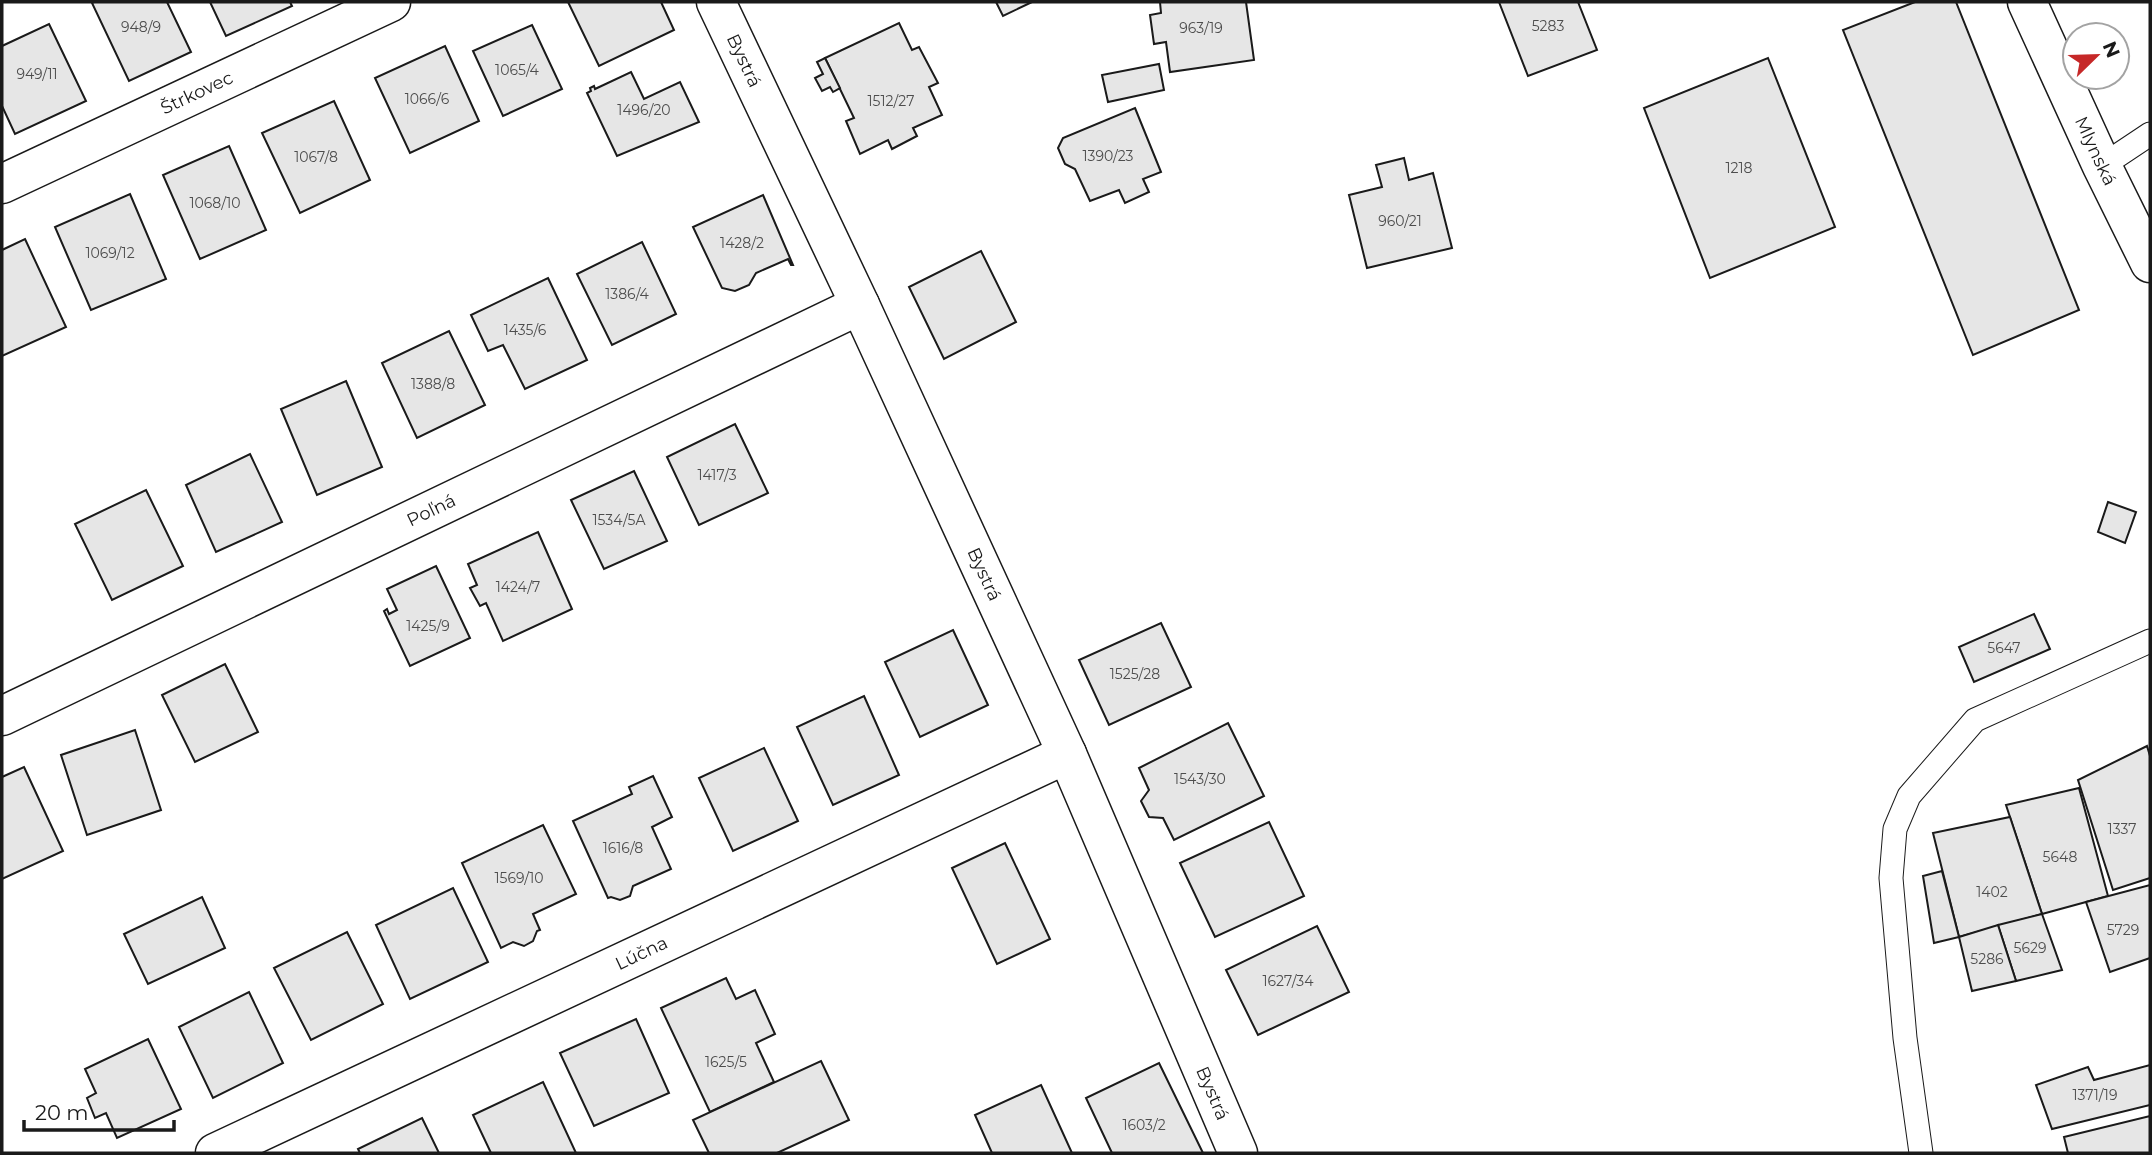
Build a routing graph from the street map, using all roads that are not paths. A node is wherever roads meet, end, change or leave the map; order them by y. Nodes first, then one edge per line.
1 (391, 2) edge
2 (716, 2) edge
3 (2026, 2) edge
4 (2150, 134) edge
5 (2102, 166) junction
6 (2, 184) edge
7 (2150, 264) edge
8 (860, 305) junction
9 (2150, 641) edge
10 (2, 716) edge
11 (1067, 754) junction
12 (215, 1153) edge
13 (1238, 1153) edge
14 (1921, 1153) edge

1 - 6 street, Štrkovec
2 - 8 street, Bystrá
3 - 5 street, Mlynská
4 - 5 lane
5 - 7 street, Mlynská
8 - 10 street, Poľná
8 - 11 street, Bystrá
9 - 14 lane
11 - 12 street, Lúčna
11 - 13 street, Bystrá

